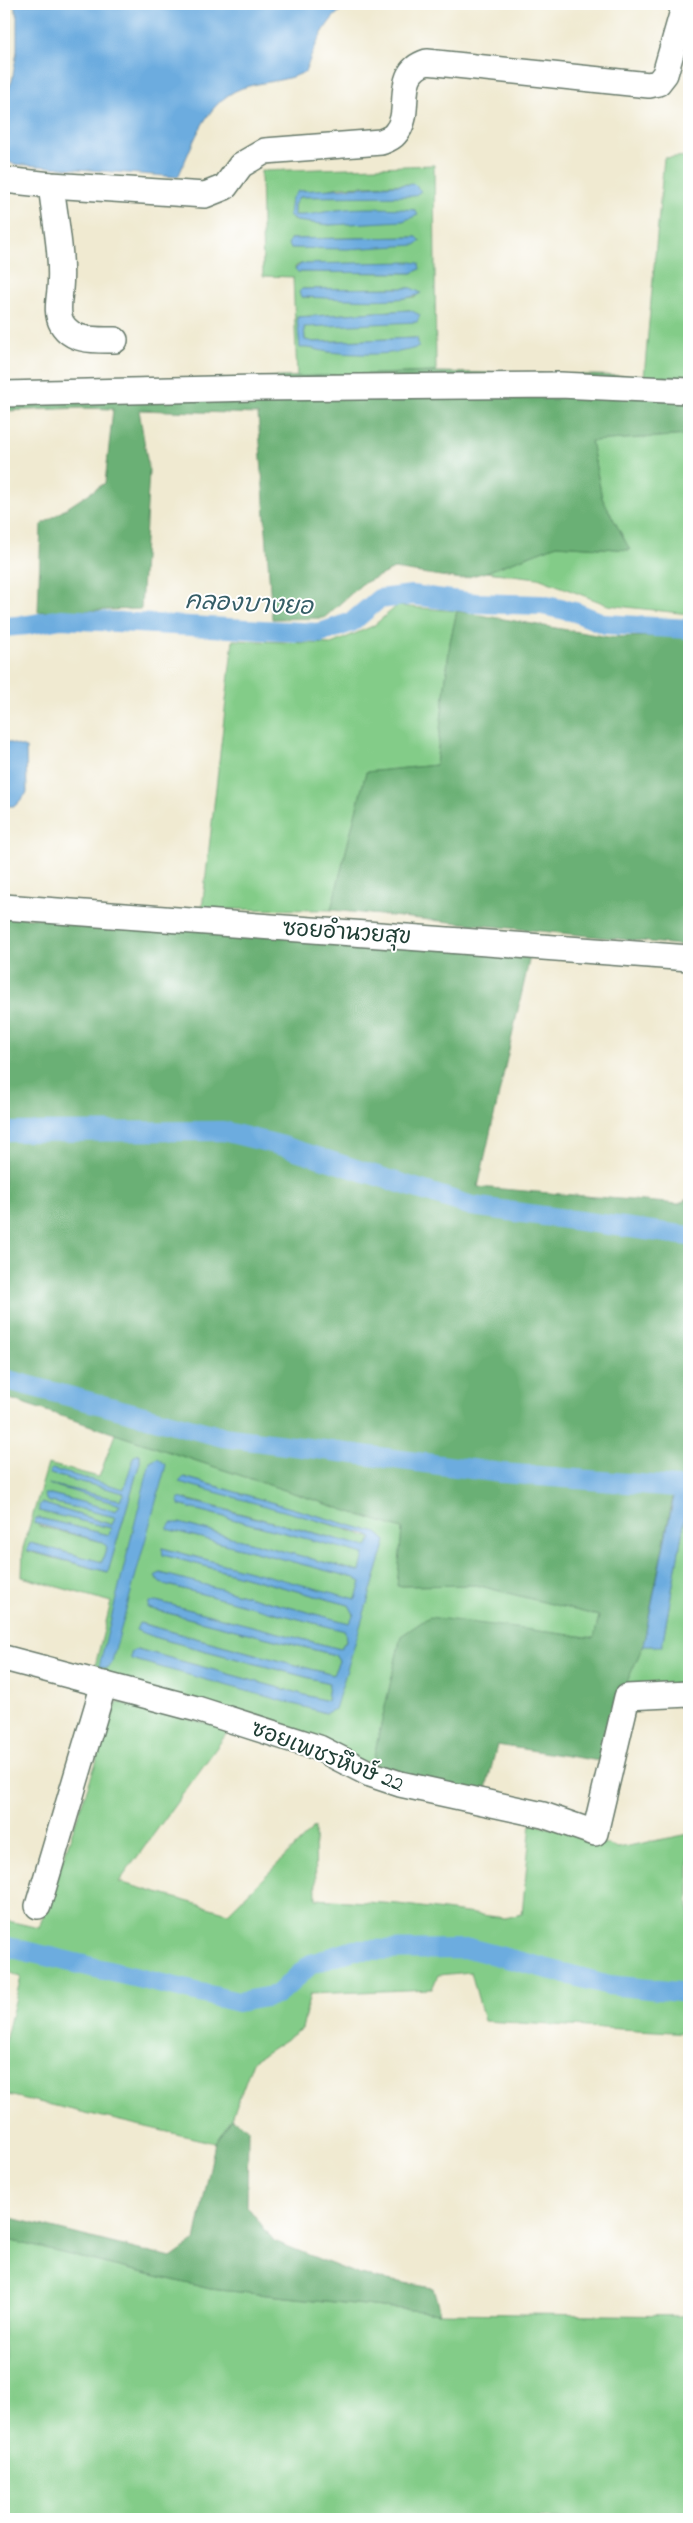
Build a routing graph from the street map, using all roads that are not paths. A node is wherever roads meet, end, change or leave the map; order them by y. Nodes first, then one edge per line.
1 (685, 4) edge
2 (4, 180) edge
3 (50, 185) junction
4 (115, 340) dead end
5 (689, 391) edge
6 (4, 394) edge
7 (4, 907) edge
8 (689, 958) edge
9 (4, 1658) edge
10 (104, 1684) junction
11 (689, 1694) edge
12 (38, 1906) dead end

1 - 3 street
2 - 3 street
3 - 4 street
5 - 6 street
7 - 8 street, ซอยอำนวยสุข
9 - 10 street, ซอยเพชรหึงษ์ 22
10 - 11 street, ซอยเพชรหึงษ์ 22
10 - 12 street

